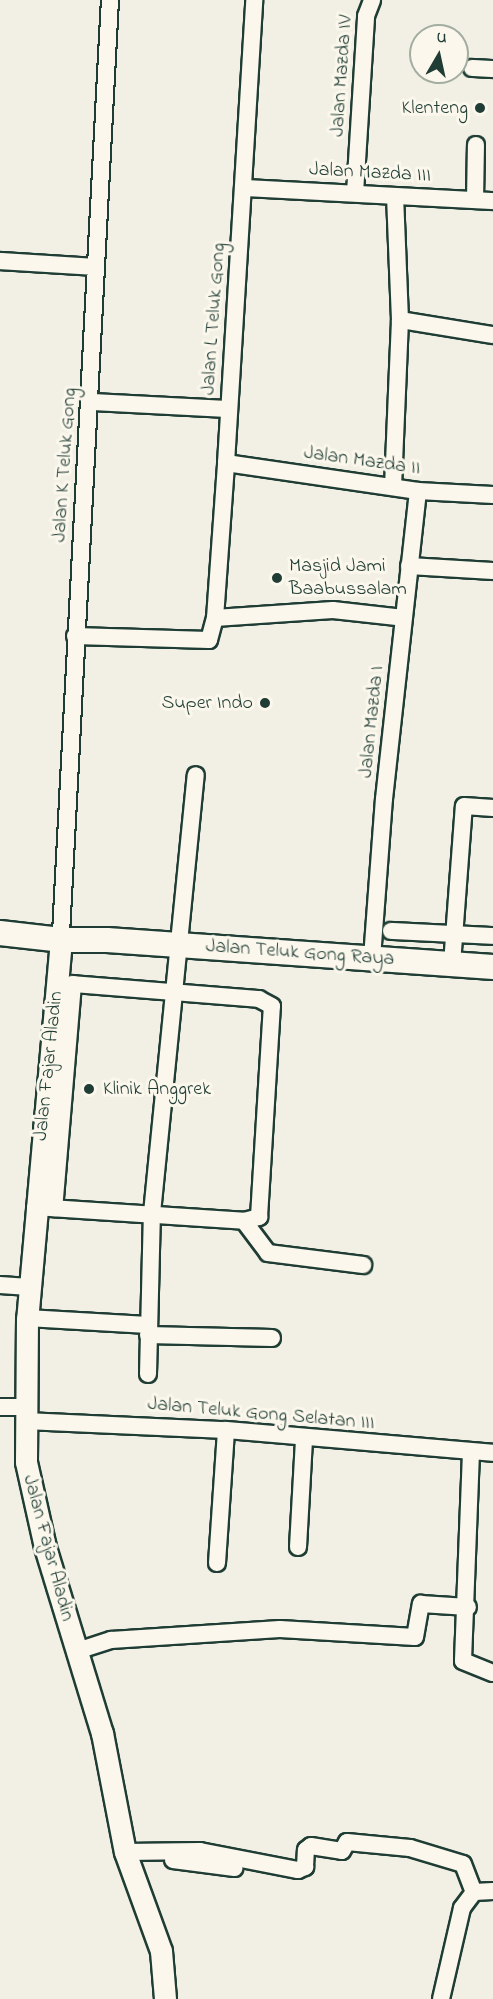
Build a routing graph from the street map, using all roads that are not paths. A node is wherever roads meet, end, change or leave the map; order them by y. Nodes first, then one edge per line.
1 (110, 0) edge
2 (254, 0) edge
3 (372, 0) edge
4 (472, 68) dead end
5 (493, 69) edge
6 (477, 145) dead end
7 (244, 188) junction
8 (355, 193) junction
9 (395, 196) junction
10 (474, 200) junction
11 (493, 201) edge
12 (0, 261) edge
13 (96, 267) junction
14 (400, 320) junction
15 (493, 335) edge
16 (91, 402) junction
17 (230, 409) junction
18 (226, 463) junction
19 (393, 486) junction
20 (418, 491) junction
21 (493, 495) edge
22 (409, 566) junction
23 (493, 571) edge
24 (215, 618) junction
25 (404, 618) junction
26 (75, 636) junction
27 (196, 775) dead end
28 (493, 808) edge
29 (391, 931) dead end
30 (454, 933) junction
31 (11, 934) edge
32 (493, 936) edge
33 (61, 937) junction
34 (179, 944) junction
35 (372, 958) junction
36 (452, 964) junction
37 (493, 967) edge
38 (175, 994) junction
39 (45, 1208) junction
40 (152, 1213) junction
41 (244, 1221) junction
42 (363, 1265) dead end
43 (0, 1285) edge
44 (29, 1287) junction
45 (27, 1318) junction
46 (148, 1330) junction
47 (272, 1338) dead end
48 (148, 1374) dead end
49 (0, 1407) edge
50 (25, 1414) junction
51 (226, 1430) junction
52 (304, 1438) junction
53 (471, 1452) junction
54 (493, 1453) edge
55 (298, 1547) dead end
56 (217, 1563) dead end
57 (468, 1607) junction
58 (77, 1651) junction
59 (493, 1673) edge
60 (126, 1855) junction
61 (238, 1869) dead end
62 (493, 1890) edge
63 (474, 1892) junction
64 (165, 1999) edge
65 (441, 1999) edge

1 - 13 street, Jalan K Teluk Gong
2 - 7 street, Jalan L Teluk Gong
3 - 8 street, Jalan Mazda IV
4 - 5 street
6 - 10 street
7 - 8 street, Jalan Mazda III
7 - 17 street, Jalan L Teluk Gong
8 - 9 street, Jalan Mazda III
9 - 10 street, Jalan Mazda III
9 - 14 street
10 - 11 street, Jalan Mazda III
12 - 13 street
13 - 16 street, Jalan K Teluk Gong
14 - 15 street
14 - 19 street
16 - 17 street
16 - 26 street, Jalan K Teluk Gong
17 - 18 street, Jalan L Teluk Gong
18 - 19 street, Jalan Mazda II
18 - 24 street, Jalan L Teluk Gong
19 - 20 street, Jalan Mazda II
20 - 21 street, Jalan Mazda II
20 - 22 street, Jalan Mazda I
22 - 23 street
22 - 25 street, Jalan Mazda I
24 - 25 street
24 - 26 street, Jalan L Teluk Gong
25 - 35 street, Jalan Mazda I
26 - 33 street, Jalan K Teluk Gong
27 - 34 street
28 - 30 street
29 - 30 street
30 - 32 street
30 - 36 street
31 - 33 main road, Jalan Teluk Gong Raya
33 - 34 main road, Jalan Teluk Gong Raya
33 - 39 street, Jalan Fajar Aladin
34 - 35 main road, Jalan Teluk Gong Raya
34 - 38 street
35 - 36 main road, Jalan Teluk Gong Raya
36 - 37 main road, Jalan Teluk Gong Raya
38 - 39 street
38 - 40 street
38 - 41 street
39 - 40 street
39 - 44 street, Jalan Fajar Aladin
40 - 41 street
40 - 46 street
41 - 42 street
43 - 44 street
44 - 45 street, Jalan Fajar Aladin
45 - 46 street
45 - 50 street, Jalan Fajar Aladin
46 - 47 street
46 - 48 street
49 - 50 street, Jalan Teluk Gong Selatan III
50 - 51 street, Jalan Teluk Gong Selatan III
50 - 58 street, Jalan Fajar Aladin
51 - 52 street, Jalan Teluk Gong Selatan III
51 - 56 street
52 - 53 street, Jalan Teluk Gong Selatan III
52 - 55 street
53 - 54 street, Jalan Teluk Gong Selatan III
53 - 57 street
57 - 58 street
57 - 59 street
58 - 60 street, Jalan Fajar Aladin
60 - 61 street
60 - 63 street
60 - 64 street, Jalan Fajar Aladin
62 - 63 street
63 - 65 street

